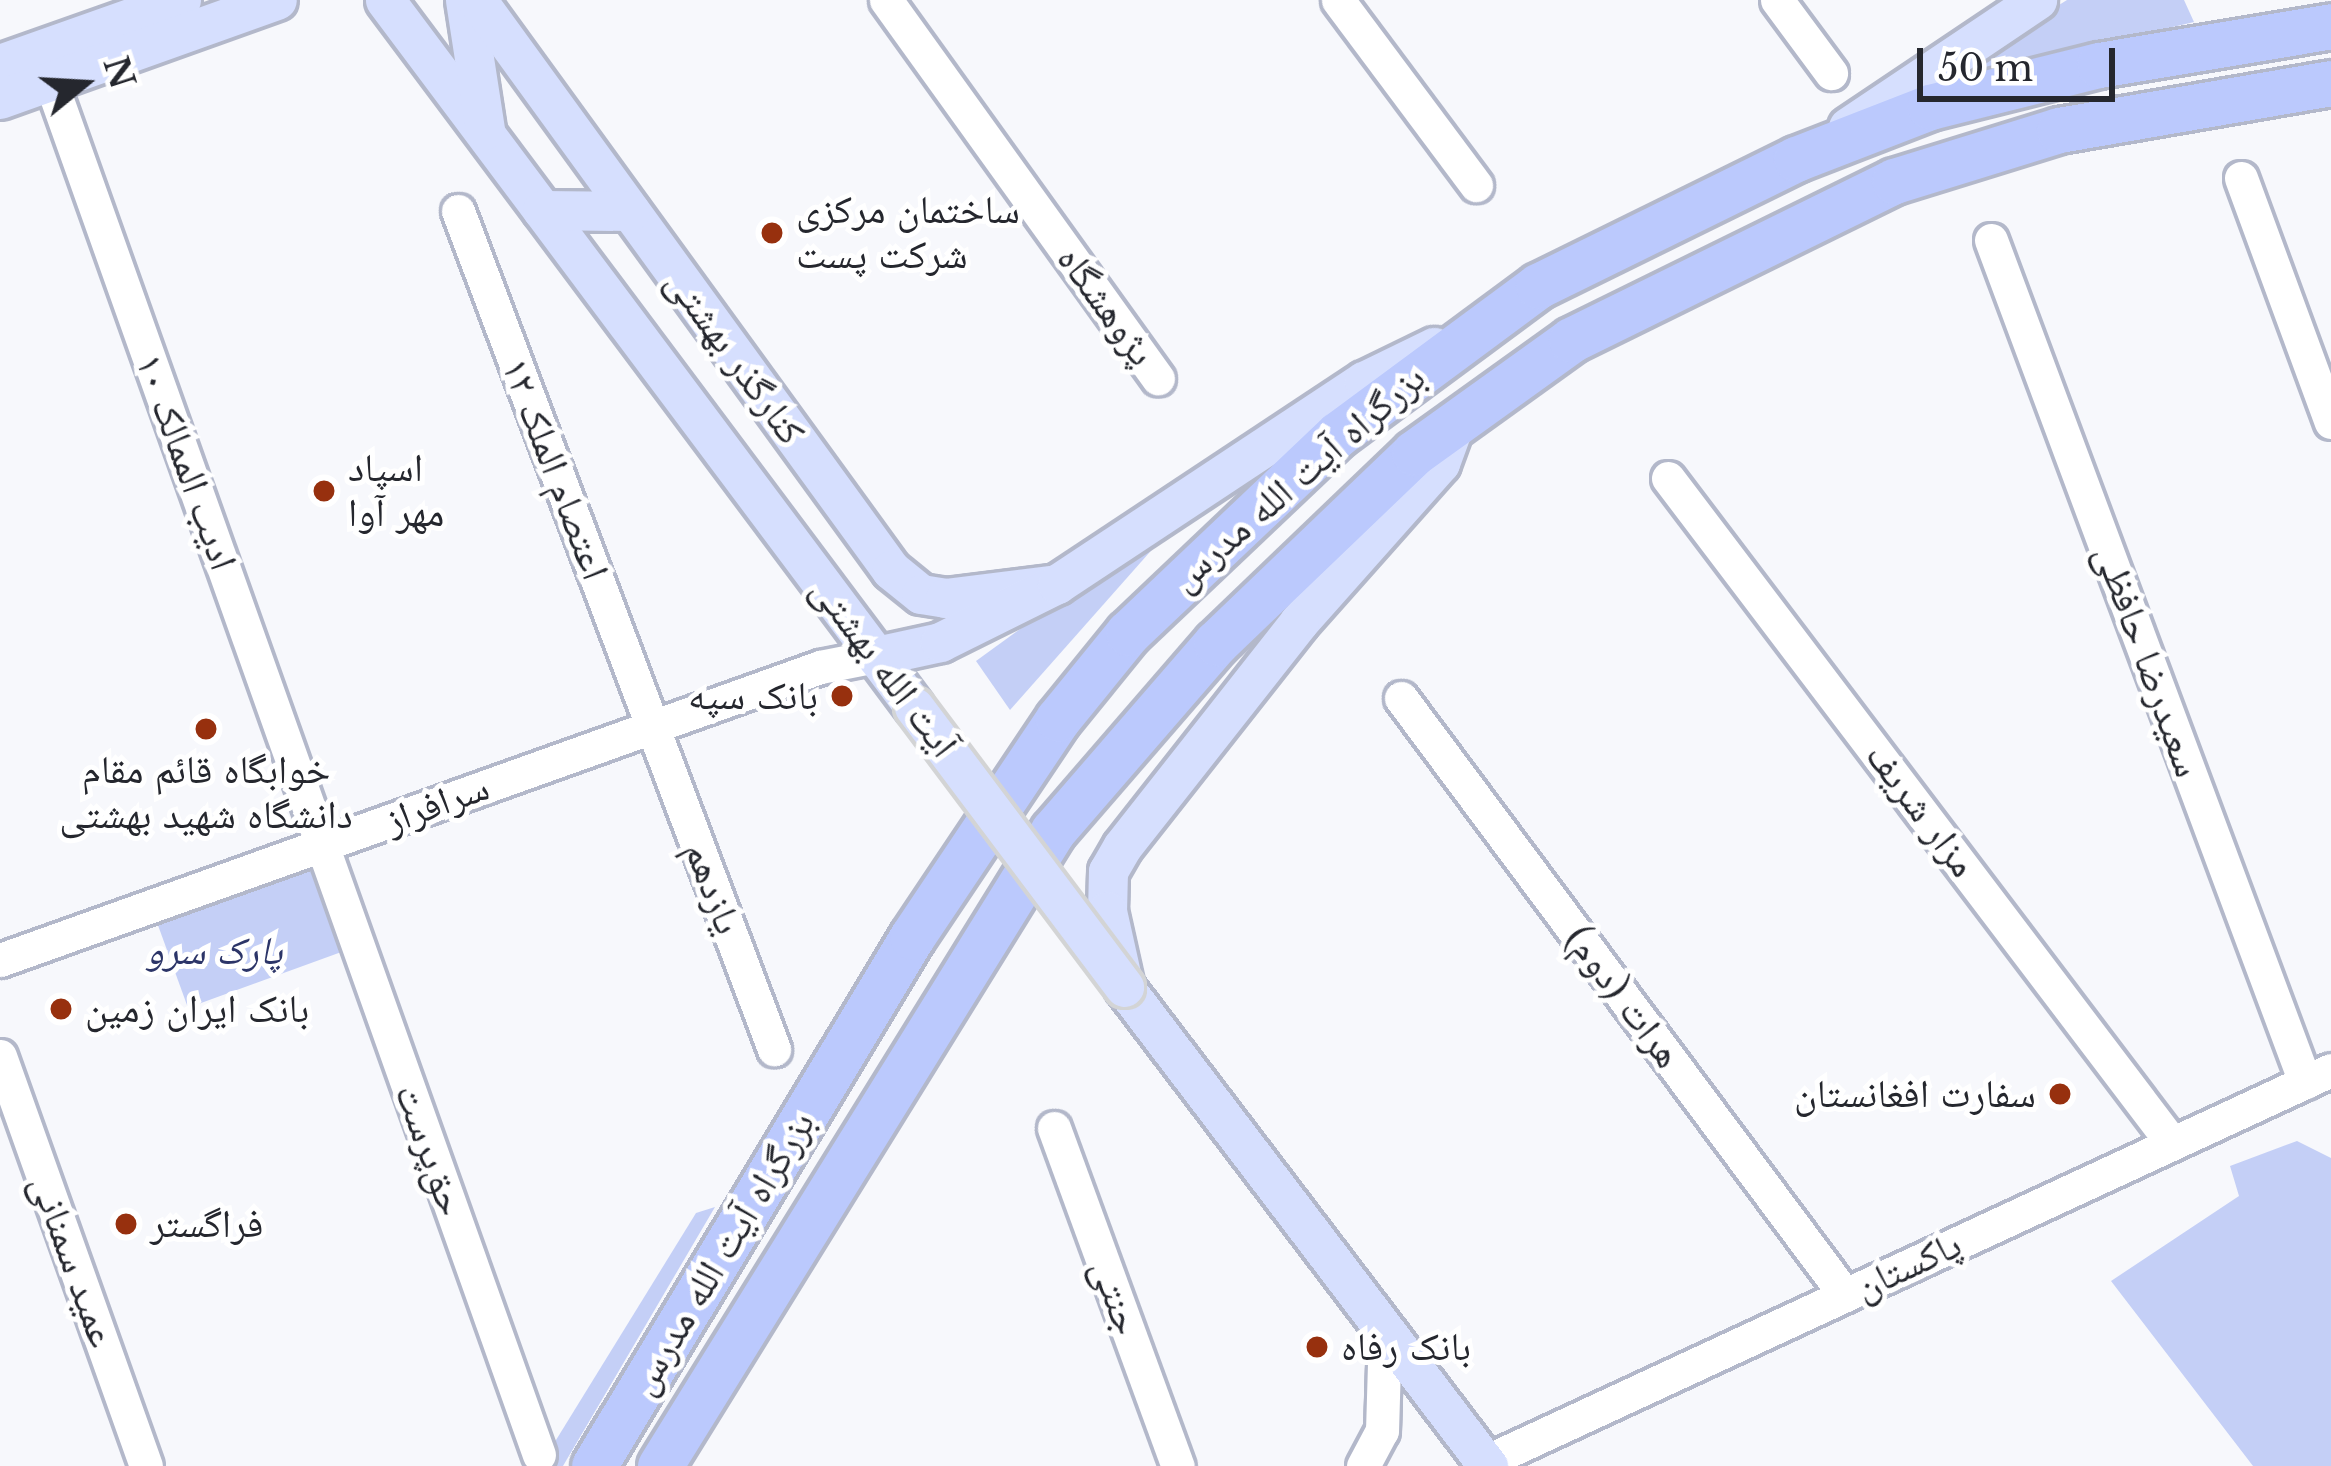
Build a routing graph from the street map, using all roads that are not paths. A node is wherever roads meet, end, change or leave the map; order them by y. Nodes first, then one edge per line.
1 (181, 0) edge
2 (277, 0) edge
3 (385, 0) edge
4 (465, 0) edge
5 (477, 0) edge
6 (886, 0) edge
7 (1337, 0) edge
8 (1777, 0) edge
9 (2037, 0) edge
10 (2331, 26) edge
11 (0, 64) edge
12 (1831, 73) dead end
13 (50, 80) junction
14 (2331, 82) edge
15 (0, 98) edge
16 (486, 134) junction
17 (1796, 159) junction
18 (2241, 178) dead end
19 (1476, 185) dead end
20 (542, 210) junction
21 (630, 211) junction
22 (458, 212) dead end
23 (1991, 240) dead end
24 (1471, 330) junction
25 (1157, 378) dead end
26 (754, 382) junction
27 (1455, 422) junction
28 (2331, 422) edge
29 (1668, 478) dead end
30 (748, 484) junction
31 (1057, 584) junction
32 (876, 656) junction
33 (1401, 698) dead end
34 (653, 727) junction
35 (322, 845) junction
36 (0, 960) edge
37 (1124, 987) junction
38 (774, 1049) dead end
39 (0, 1056) edge
40 (2318, 1076) edge
41 (1054, 1128) dead end
42 (2172, 1144) junction
43 (1845, 1295) junction
44 (1386, 1351) junction
45 (539, 1455) dead end
46 (1486, 1464) edge
47 (146, 1466) edge
48 (594, 1466) edge
49 (659, 1466) edge
50 (1178, 1466) edge
51 (1364, 1466) edge

1 - 11 main road
2 - 13 main road
3 - 16 main road, آیت الله بهشتی
4 - 16 main road
5 - 21 main road, کنارگذر بهشتی
6 - 25 street, پژوهشگاه
7 - 19 street
8 - 12 street
9 - 17 main road
10 - 17 highway, بزرگراه آیت الله مدرس
13 - 15 main road
13 - 35 street, ادیب الممالک ۱۰
14 - 27 highway, بزرگراه آیت الله مدرس
16 - 20 main road, آیت الله بهشتی
17 - 24 highway, بزرگراه آیت الله مدرس
18 - 28 street
20 - 21 main road
20 - 30 main road, آیت الله بهشتی
21 - 26 main road, کنارگذر بهشتی
22 - 34 street, اعتصام الملک ۱۲
23 - 40 street, سعیدرضا حافظی
24 - 31 main road
24 - 48 highway, بزرگراه آیت الله مدرس
26 - 30 main road
26 - 31 main road, کنارگذر بهشتی
27 - 37 main road
27 - 49 highway, بزرگراه آیت الله مدرس
29 - 42 street, مزار شریف
30 - 32 main road, آیت الله بهشتی
31 - 32 main road
32 - 34 street, سرافراز
32 - 37 main road, آیت الله بهشتی, bridge
33 - 43 street, هرات (دوم)
34 - 35 street, سرافراز
34 - 38 street, یازدهم
35 - 36 street, سرافراز
35 - 45 street, حق‌پرست
37 - 44 main road, آیت الله بهشتی
39 - 47 street, عمید سمنانی
40 - 42 street, پاکستان
41 - 50 street, جنتی
42 - 43 street, پاکستان
43 - 46 street, پاکستان
44 - 46 main road, آیت الله بهشتی
44 - 51 street

